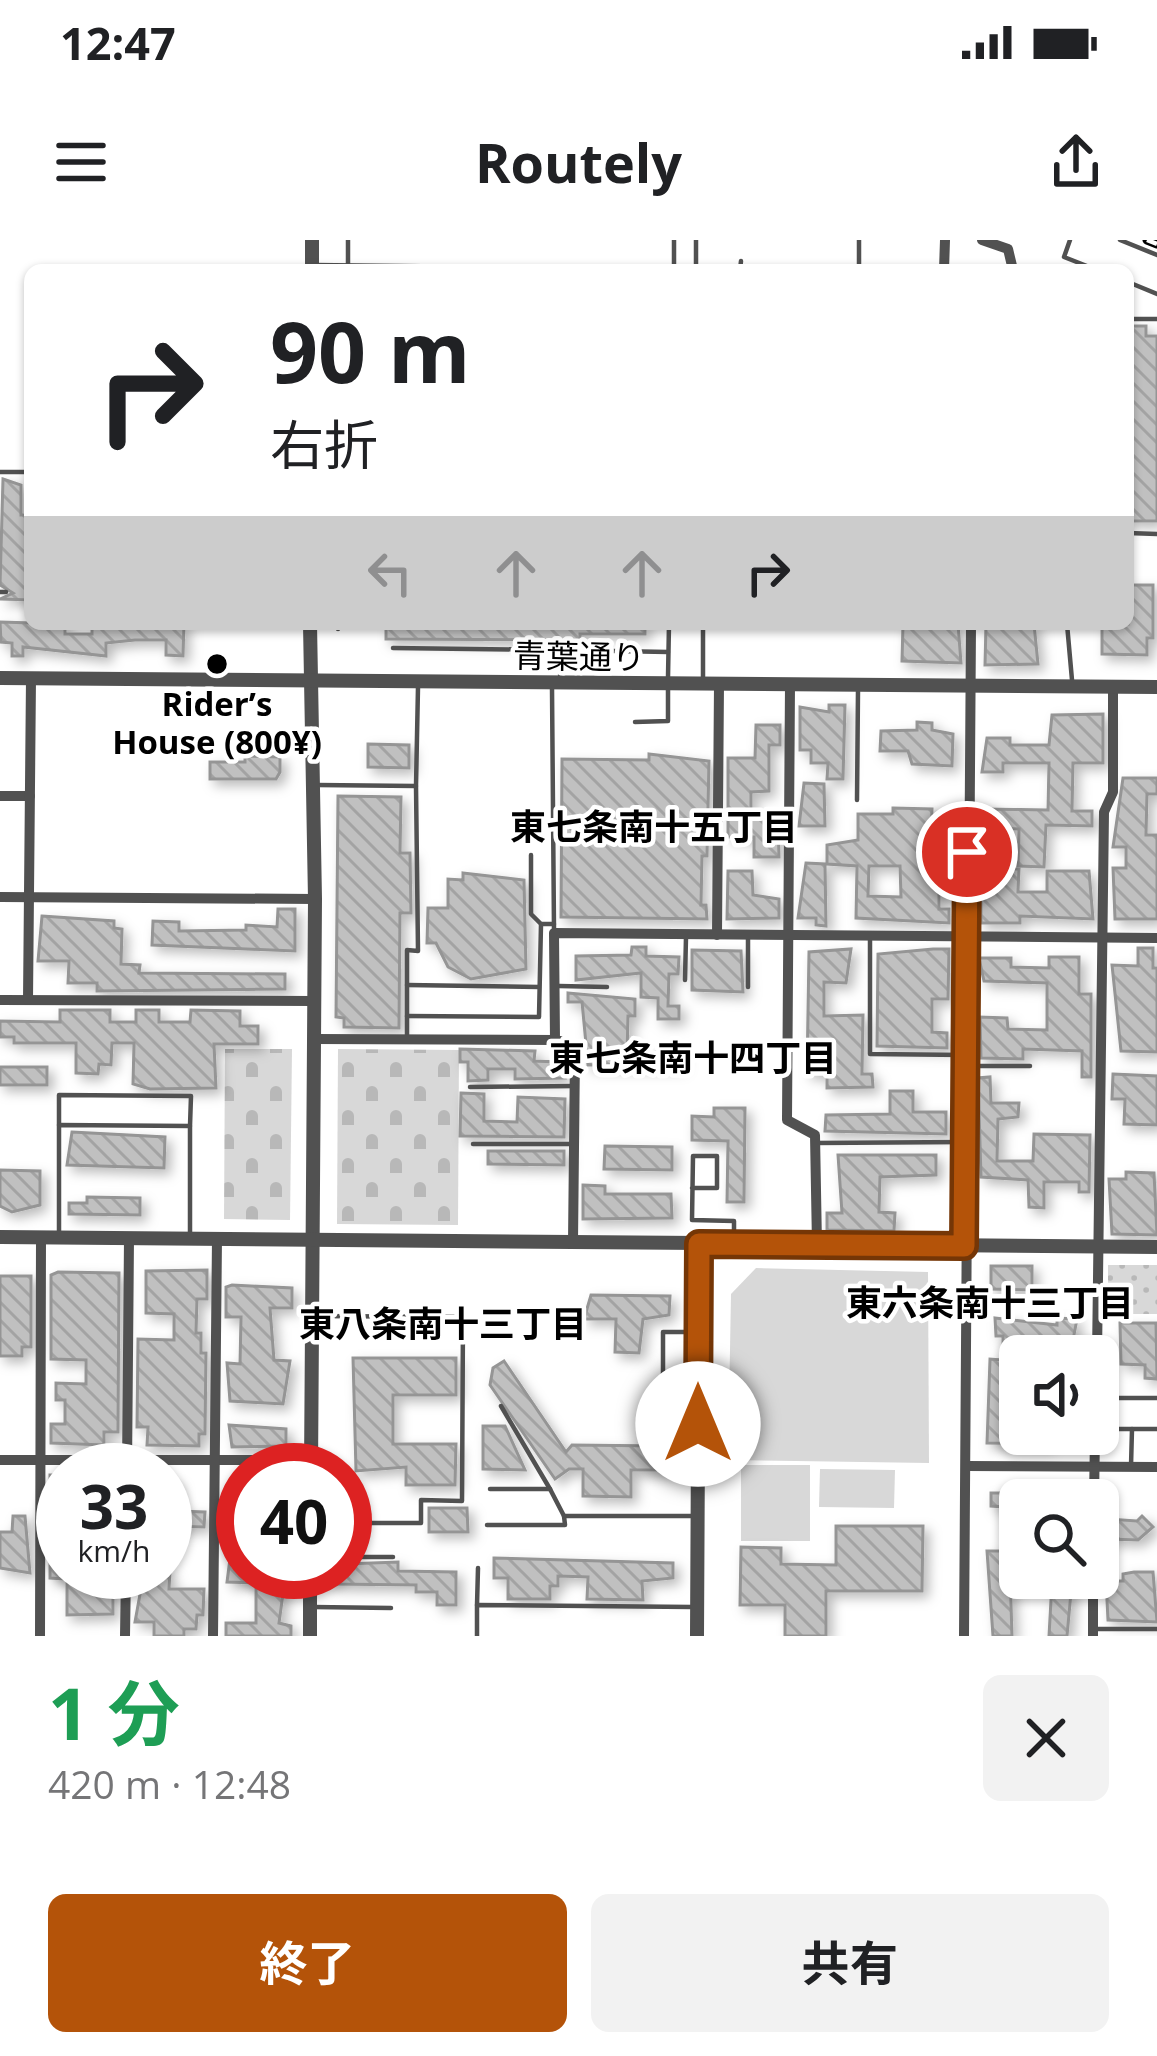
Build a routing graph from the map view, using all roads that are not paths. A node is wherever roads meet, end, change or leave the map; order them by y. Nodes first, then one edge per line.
1 (982, 240) edge
2 (1070, 240) edge
3 (1120, 240) edge
4 (1157, 255) edge
5 (1012, 264) edge
6 (1082, 264) edge
7 (310, 630) edge
8 (669, 630) edge
9 (704, 630) edge
10 (971, 630) edge
11 (1067, 630) edge
12 (393, 648) dead end
13 (561, 650) junction
14 (668, 652) junction
15 (0, 678) edge
16 (31, 678) junction
17 (311, 680) junction
18 (418, 681) junction
19 (556, 682) junction
20 (668, 684) junction
21 (711, 684) junction
22 (790, 684) junction
23 (858, 684) junction
24 (970, 684) junction
25 (1072, 686) junction
26 (1113, 686) junction
27 (1157, 687) edge
28 (634, 722) dead end
29 (313, 785) junction
30 (416, 786) junction
31 (0, 796) edge
32 (30, 796) junction
33 (857, 800) dead end
34 (531, 855) dead end
35 (0, 897) edge
36 (29, 897) junction
37 (315, 899) junction
38 (541, 924) junction
39 (554, 929) junction
40 (686, 935) junction
41 (717, 935) junction
42 (748, 935) junction
43 (788, 936) junction
44 (870, 936) junction
45 (966, 936) junction
46 (1102, 938) junction
47 (1157, 938) edge
48 (685, 980) dead end
49 (407, 986) junction
50 (555, 986) junction
51 (539, 987) junction
52 (607, 987) dead end
53 (748, 987) dead end
54 (0, 1000) edge
55 (28, 1000) junction
56 (314, 1001) junction
57 (407, 1016) junction
58 (314, 1039) junction
59 (407, 1039) junction
60 (555, 1040) junction
61 (965, 1061) junction
62 (1030, 1066) dead end
63 (470, 1087) dead end
64 (575, 1087) junction
65 (59, 1125) junction
66 (190, 1126) junction
67 (964, 1142) junction
68 (815, 1143) junction
69 (473, 1144) dead end
70 (574, 1144) junction
71 (692, 1188) junction
72 (0, 1237) edge
73 (41, 1238) junction
74 (59, 1238) junction
75 (129, 1238) junction
76 (190, 1238) junction
77 (217, 1238) junction
78 (313, 1241) junction
79 (573, 1242) junction
80 (699, 1244) junction
81 (734, 1244) junction
82 (817, 1245) junction
83 (964, 1246) junction
84 (1100, 1247) junction
85 (1157, 1247) edge
86 (312, 1316) junction
87 (699, 1333) junction
88 (1098, 1335) edge
89 (663, 1385) dead end
90 (1119, 1398) edge
91 (1157, 1398) edge
92 (501, 1406) dead end
93 (1119, 1429) edge
94 (1132, 1430) junction
95 (1157, 1430) edge
96 (43, 1443) edge
97 (127, 1443) edge
98 (311, 1443) edge
99 (1094, 1455) edge
100 (0, 1460) edge
101 (36, 1461) edge
102 (215, 1462) junction
103 (192, 1463) edge
104 (965, 1466) junction
105 (1094, 1467) junction
106 (1131, 1467) junction
107 (1157, 1467) edge
108 (1094, 1479) edge
109 (550, 1489) junction
110 (490, 1490) dead end
111 (564, 1516) junction
112 (698, 1516) junction
113 (372, 1523) edge
114 (487, 1525) dead end
115 (372, 1557) edge
116 (393, 1557) dead end
117 (478, 1568) dead end
118 (41, 1599) edge
119 (126, 1599) edge
120 (310, 1599) edge
121 (1093, 1599) edge
122 (477, 1606) junction
123 (697, 1606) junction
124 (310, 1607) junction
125 (392, 1608) dead end
126 (1157, 1629) edge
127 (1093, 1632) edge
128 (40, 1636) edge
129 (125, 1636) edge
130 (213, 1636) edge
131 (310, 1636) edge
132 (477, 1636) edge
133 (697, 1636) edge
134 (964, 1636) edge

1 - 5 street
2 - 6 lane
3 - 4 lane
7 - 17 street
8 - 14 lane
9 - 21 lane
10 - 24 street
11 - 25 lane
12 - 13 lane
13 - 14 lane
13 - 19 lane
14 - 20 lane
15 - 16 street, 青葉通り
16 - 17 street, 青葉通り
16 - 32 street
17 - 18 street, 青葉通り
17 - 29 street
18 - 19 street, 青葉通り
18 - 30 lane
19 - 20 street, 青葉通り
19 - 39 lane
20 - 21 street, 青葉通り
20 - 28 lane
21 - 22 street, 青葉通り
21 - 41 street
22 - 23 street, 青葉通り
22 - 43 street
23 - 24 street, 青葉通り
23 - 33 lane
24 - 25 street, 青葉通り
24 - 45 street
25 - 26 street, 青葉通り
26 - 27 street, 青葉通り
26 - 46 street
29 - 30 lane
29 - 37 street
30 - 49 lane
31 - 32 street
32 - 36 street
34 - 38 lane
35 - 36 street
36 - 37 street
36 - 55 street
37 - 56 street
38 - 39 lane
38 - 51 lane
39 - 40 street
39 - 50 street
40 - 41 street
40 - 48 lane
41 - 42 street
42 - 43 street
42 - 53 lane
43 - 44 street
43 - 68 street
44 - 45 street
44 - 61 lane
45 - 46 street
45 - 61 street
46 - 47 street
46 - 84 street
49 - 51 lane
49 - 57 lane
50 - 52 lane
50 - 60 street
51 - 57 lane
54 - 55 street
55 - 56 street
56 - 58 street
57 - 59 lane
58 - 59 street
58 - 78 street
59 - 60 street
60 - 64 street
61 - 62 lane
61 - 67 street
63 - 64 lane
64 - 70 street
65 - 66 lane
65 - 66 lane
65 - 74 lane
66 - 76 lane
67 - 68 lane
67 - 83 street
68 - 82 street
69 - 70 lane
70 - 79 street
71 - 71 lane
71 - 81 lane
72 - 73 street
73 - 74 street
73 - 96 street
74 - 75 street
75 - 76 street
75 - 97 street
76 - 77 street
77 - 78 street
77 - 102 street
78 - 79 street
78 - 86 street
79 - 80 street
80 - 81 street
80 - 87 street
81 - 82 street
82 - 83 street
83 - 84 street
83 - 104 street
84 - 85 street
84 - 88 street
86 - 98 street
86 - 113 lane
87 - 89 lane
87 - 112 street
90 - 91 lane
92 - 109 lane
93 - 94 lane
94 - 95 lane
94 - 106 lane
99 - 105 street
100 - 101 street
102 - 103 street
102 - 130 street
104 - 105 street
104 - 134 street
105 - 106 street
105 - 108 street
106 - 107 street
109 - 110 lane
109 - 111 lane
111 - 112 lane
111 - 114 lane
112 - 123 street
115 - 116 lane
117 - 122 lane
118 - 128 street
119 - 129 street
120 - 124 street
121 - 127 street
122 - 123 lane
122 - 132 lane
123 - 133 street
124 - 125 lane
124 - 131 street
126 - 127 lane

